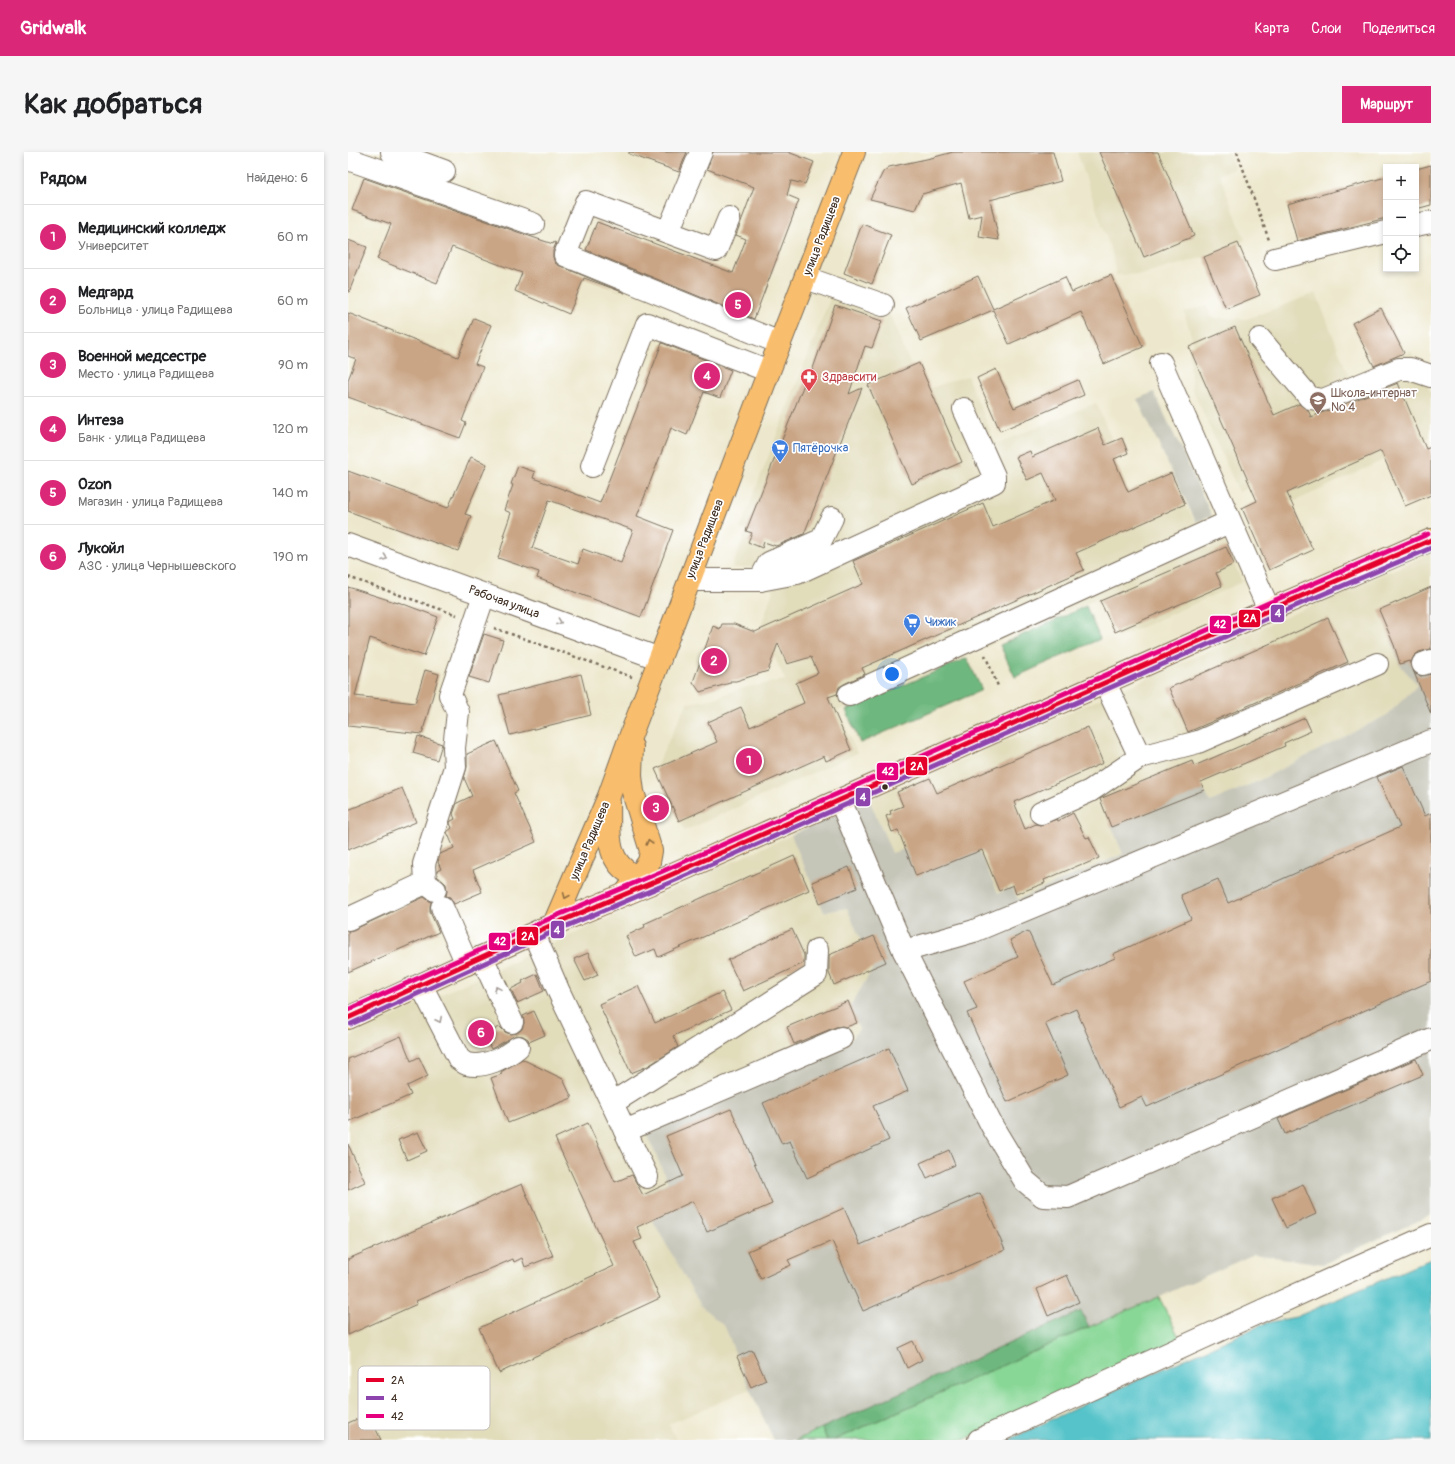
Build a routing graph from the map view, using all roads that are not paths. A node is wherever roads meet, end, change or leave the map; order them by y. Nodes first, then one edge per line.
1 (392, 152) edge
2 (700, 152) edge
3 (854, 152) edge
4 (348, 159) edge
5 (444, 171) dead end
6 (729, 218) dead end
7 (1431, 222) edge
8 (533, 224) dead end
9 (1419, 224) edge
10 (668, 232) junction
11 (1383, 233) edge
12 (1275, 259) road end
13 (806, 278) junction
14 (882, 306) dead end
15 (1260, 339) dead end
16 (780, 343) junction
17 (1161, 363) dead end
18 (769, 371) junction
19 (1431, 376) edge
20 (964, 409) dead end
21 (592, 466) dead end
22 (832, 518) dead end
23 (1229, 522) junction
24 (1431, 540) edge
25 (348, 545) edge
26 (690, 580) junction
27 (760, 580) junction
28 (484, 594) junction
29 (1269, 610) junction
30 (660, 659) junction
31 (1377, 664) dead end
32 (1105, 682) junction
33 (849, 695) dead end
34 (633, 729) junction
35 (1431, 741) edge
36 (1140, 757) junction
37 (608, 796) junction
38 (840, 800) junction
39 (1041, 813) dead end
40 (647, 879) junction
41 (434, 893) junction
42 (348, 919) edge
43 (554, 924) junction
44 (534, 934) junction
45 (817, 950) dead end
46 (904, 950) junction
47 (475, 961) junction
48 (422, 985) junction
49 (348, 1018) edge
50 (512, 1022) dead end
51 (841, 1038) dead end
52 (1431, 1038) edge
53 (518, 1047) dead end
54 (612, 1103) junction
55 (625, 1131) junction
56 (647, 1176) dead end
57 (1431, 1235) edge
58 (979, 1440) edge

1 - 5 street
2 - 10 street
3 - 13 main road, улица Радищева
4 - 8 street
6 - 10 street
7 - 9 street
10 - 16 street
11 - 12 street
13 - 14 street
13 - 16 main road, улица Радищева
15 - 19 street
16 - 18 main road, улица Радищева
17 - 23 street
18 - 21 street
18 - 26 main road, улица Радищева
20 - 27 street
22 - 27 street
23 - 29 street
23 - 33 street
24 - 29 main road
25 -> 28 street, Рабочая улица
26 - 27 street
26 - 30 main road, улица Радищева
28 -> 30 street, Рабочая улица
28 - 41 street
29 - 32 main road
30 - 34 main road, улица Радищева
31 - 36 street
32 - 36 street
32 - 38 main road
34 - 37 main road, улица Радищева
40 -> 34 main road
35 - 46 street
36 - 39 street
37 - 40 main road
37 -> 43 main road, улица Радищева
38 - 40 main road
38 - 46 street
40 - 43 main road
41 - 42 street
41 - 47 street
43 - 44 main road
44 - 47 main road
44 - 54 street
45 - 54 street
46 - 52 street
47 - 48 main road
50 -> 47 street
48 - 49 main road
48 -> 53 street
51 - 55 street
54 - 55 street
55 - 56 street
57 - 58 street

